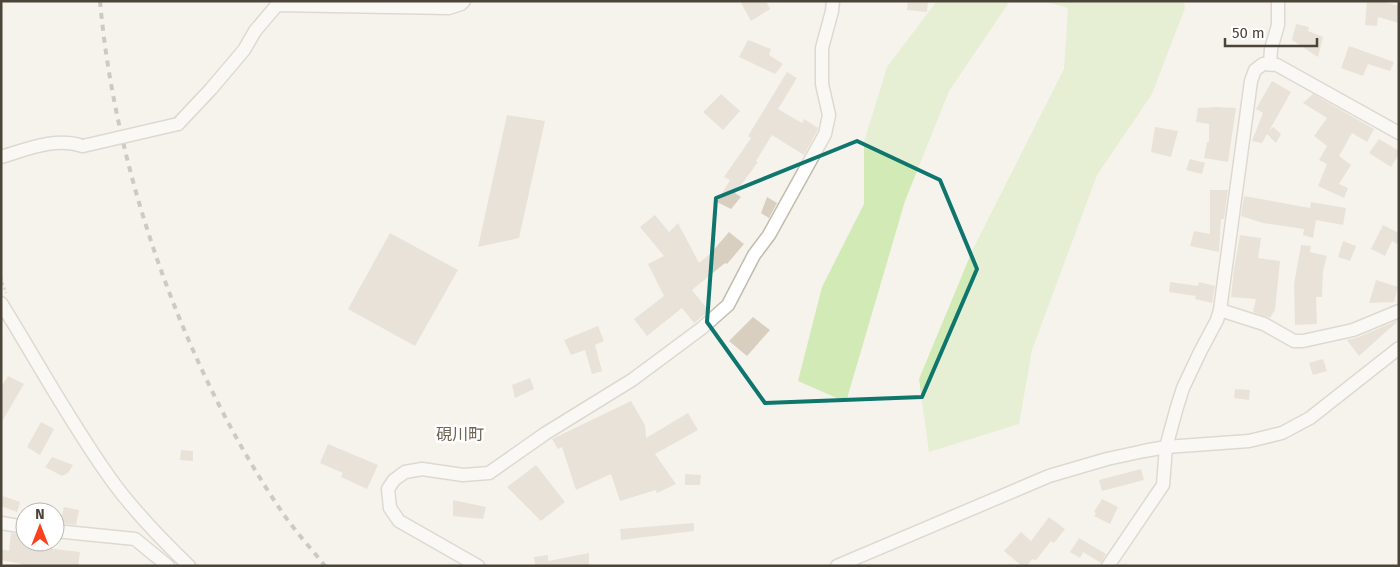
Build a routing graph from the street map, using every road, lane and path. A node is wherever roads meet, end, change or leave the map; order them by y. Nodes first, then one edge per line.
1 (464, 1) edge
2 (833, 1) edge
3 (1278, 1) edge
4 (1270, 64) junction
5 (1399, 133) edge
6 (1, 158) edge
7 (1, 303) edge
8 (1220, 310) junction
9 (1399, 311) edge
10 (1399, 348) edge
11 (1166, 447) junction
12 (1, 523) edge
13 (15, 525) edge
14 (65, 532) edge
15 (168, 566) edge
16 (189, 566) edge
17 (478, 566) edge
18 (836, 566) edge
19 (1108, 566) edge

1 - 6 street, bridge
2 - 17 street
3 - 4 street
4 - 5 street
4 - 8 street
7 - 16 street
8 - 9 street
8 - 11 street
10 - 11 street
11 - 18 street
11 - 19 street
12 - 13 street
14 - 15 street

